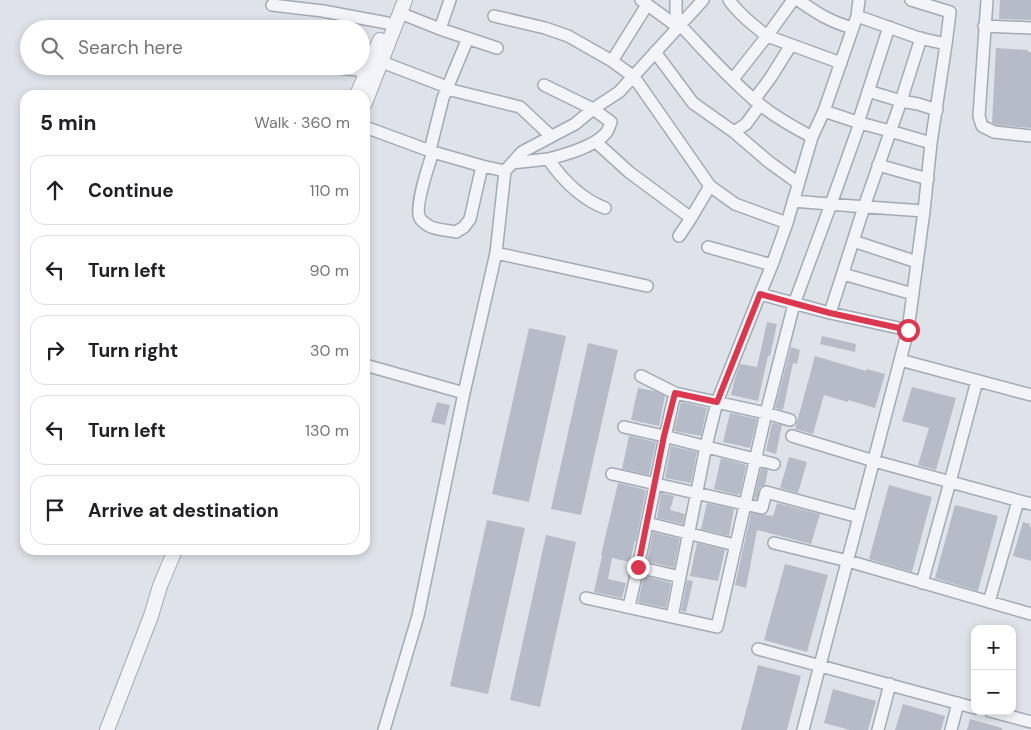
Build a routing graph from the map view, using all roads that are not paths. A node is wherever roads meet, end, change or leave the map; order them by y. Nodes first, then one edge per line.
1 (450, 0) edge
2 (676, 0) edge
3 (703, 0) edge
4 (729, 0) edge
5 (792, 0) edge
6 (798, 0) edge
7 (859, 0) edge
8 (911, 0) edge
9 (987, 0) edge
10 (644, 3) edge
11 (401, 4) edge
12 (272, 5) dead end
13 (951, 6) edge
14 (494, 16) dead end
15 (857, 16) junction
16 (369, 20) edge
17 (370, 20) edge
18 (387, 23) junction
19 (679, 26) junction
20 (984, 26) junction
21 (889, 27) junction
22 (853, 28) junction
23 (1031, 28) edge
24 (440, 29) junction
25 (767, 36) junction
26 (468, 38) junction
27 (921, 38) junction
28 (946, 44) junction
29 (791, 45) junction
30 (497, 48) dead end
31 (655, 52) junction
32 (376, 60) junction
33 (612, 61) junction
34 (841, 63) junction
35 (370, 67) edge
36 (364, 75) edge
37 (634, 76) junction
38 (733, 79) junction
39 (544, 85) dead end
40 (447, 87) junction
41 (359, 90) edge
42 (368, 90) edge
43 (868, 91) junction
44 (901, 101) junction
45 (757, 102) junction
46 (593, 109) junction
47 (936, 110) junction
48 (824, 111) junction
49 (859, 123) junction
50 (370, 128) edge
51 (890, 130) junction
52 (734, 132) junction
53 (551, 136) junction
54 (1031, 136) edge
55 (812, 138) junction
56 (596, 142) junction
57 (931, 143) junction
58 (431, 151) junction
59 (548, 159) junction
60 (878, 165) junction
61 (482, 166) junction
62 (509, 167) junction
63 (928, 179) junction
64 (798, 183) junction
65 (710, 186) junction
66 (793, 200) junction
67 (831, 204) junction
68 (864, 207) junction
69 (605, 208) dead end
70 (924, 210) junction
71 (691, 218) junction
72 (787, 223) junction
73 (679, 236) dead end
74 (853, 241) junction
75 (708, 247) dead end
76 (496, 252) junction
77 (917, 262) junction
78 (772, 265) junction
79 (843, 274) junction
80 (647, 286) dead end
81 (760, 294) junction
82 (913, 294) junction
83 (794, 304) junction
84 (830, 313) junction
85 (908, 330) junction
86 (900, 360) junction
87 (370, 366) edge
88 (641, 376) dead end
89 (976, 380) junction
90 (464, 393) junction
91 (675, 393) junction
92 (1031, 395) edge
93 (717, 402) junction
94 (766, 413) junction
95 (790, 420) dead end
96 (624, 427) dead end
97 (664, 436) junction
98 (792, 436) dead end
99 (706, 446) junction
100 (756, 458) junction
101 (874, 460) junction
102 (774, 464) dead end
103 (612, 474) dead end
104 (950, 482) junction
105 (655, 483) junction
106 (697, 493) junction
107 (1018, 501) junction
108 (745, 504) junction
109 (1031, 504) edge
110 (859, 517) junction
111 (647, 523) junction
112 (689, 533) junction
113 (774, 543) dead end
114 (735, 545) junction
115 (173, 555) edge
116 (183, 555) edge
117 (848, 561) junction
118 (638, 567) junction
119 (680, 577) junction
120 (922, 582) junction
121 (586, 598) dead end
122 (989, 602) junction
123 (629, 606) junction
124 (1031, 614) edge
125 (151, 616) junction
126 (672, 617) junction
127 (758, 649) dead end
128 (820, 665) junction
129 (890, 684) junction
130 (958, 703) junction
131 (971, 707) edge
132 (1005, 715) edge
133 (1031, 722) edge
134 (107, 730) edge
135 (384, 730) edge
136 (803, 730) edge
137 (878, 730) edge
138 (951, 730) edge

1 - 24 street
2 - 19 street
3 - 19 street
4 - 25 street
5 - 25 street
6 - 22 street
7 - 15 street
8 - 13 street
9 - 20 street
10 - 19 street
10 - 33 street
11 - 18 street
11 - 24 street
11 - 32 street
12 - 16 street
13 - 28 street
14 - 33 street
15 - 21 street
15 - 22 street
17 - 18 street
18 - 32 street
19 - 31 street
19 - 38 street
20 - 23 street
20 - 54 street
21 - 27 street
21 - 43 street
22 - 34 street
24 - 26 street
25 - 29 street
25 - 38 street
26 - 30 street
26 - 40 street
27 - 28 street
27 - 44 street
28 - 47 street
29 - 34 street
29 - 45 street
31 - 37 street
31 - 52 street
32 - 35 street
32 - 40 street
32 - 42 street
33 - 37 street
34 - 48 street
36 - 41 street
37 - 46 street
37 - 65 street
38 - 45 street
39 - 46 street
40 - 53 street
40 - 58 street
43 - 44 street
43 - 49 street
44 - 47 street
44 - 51 street
45 - 52 street
45 - 55 street
46 - 53 street
46 - 56 street
47 - 57 street
48 - 49 street
48 - 55 street
49 - 51 street
49 - 67 street
50 - 58 street
51 - 57 street
51 - 60 street
52 - 64 street
53 - 62 street
55 - 64 street
56 - 59 street
56 - 71 street
57 - 63 street
58 - 61 street
58 - 61 street
59 - 62 street
59 - 69 street
60 - 63 street
60 - 68 street
61 - 62 street
62 - 76 street
63 - 70 street
64 - 66 street
65 - 71 street
65 - 72 street
66 - 67 street
66 - 72 street
67 - 68 street
67 - 83 street
68 - 70 street
68 - 74 street
70 - 77 street
71 - 73 street
72 - 78 street
74 - 77 street
74 - 79 street
75 - 78 street
76 - 80 street
76 - 90 street
77 - 82 street
78 - 81 street
79 - 82 street
79 - 84 street
81 - 83 street
81 - 93 street
82 - 85 street
83 - 84 street
83 - 94 street
84 - 85 street
85 - 86 street
86 - 89 street
86 - 101 street
87 - 90 street
88 - 91 street
89 - 92 street
89 - 104 street
90 - 135 street
91 - 93 street
91 - 97 street
93 - 94 street
93 - 99 street
94 - 95 street
94 - 100 street
96 - 97 street
97 - 99 street
97 - 105 street
98 - 101 street
99 - 100 street
99 - 106 street
100 - 102 street
100 - 108 street
101 - 104 street
101 - 110 street
103 - 105 street
104 - 107 street
104 - 120 street
105 - 106 street
105 - 111 street
106 - 108 street
106 - 112 street
107 - 109 street
107 - 122 street
108 - 110 street
108 - 114 street
110 - 117 street
111 - 112 street
111 - 118 street
112 - 114 street
112 - 119 street
113 - 117 street
114 - 126 street
115 - 125 street
116 - 125 street
117 - 120 street
117 - 128 street
118 - 119 street
118 - 123 street
119 - 126 street
120 - 122 street
121 - 123 street
122 - 124 street
123 - 126 street
125 - 134 street
127 - 128 street
128 - 129 street
128 - 136 street
129 - 130 street
129 - 137 street
130 - 131 street
130 - 138 street
132 - 133 street

